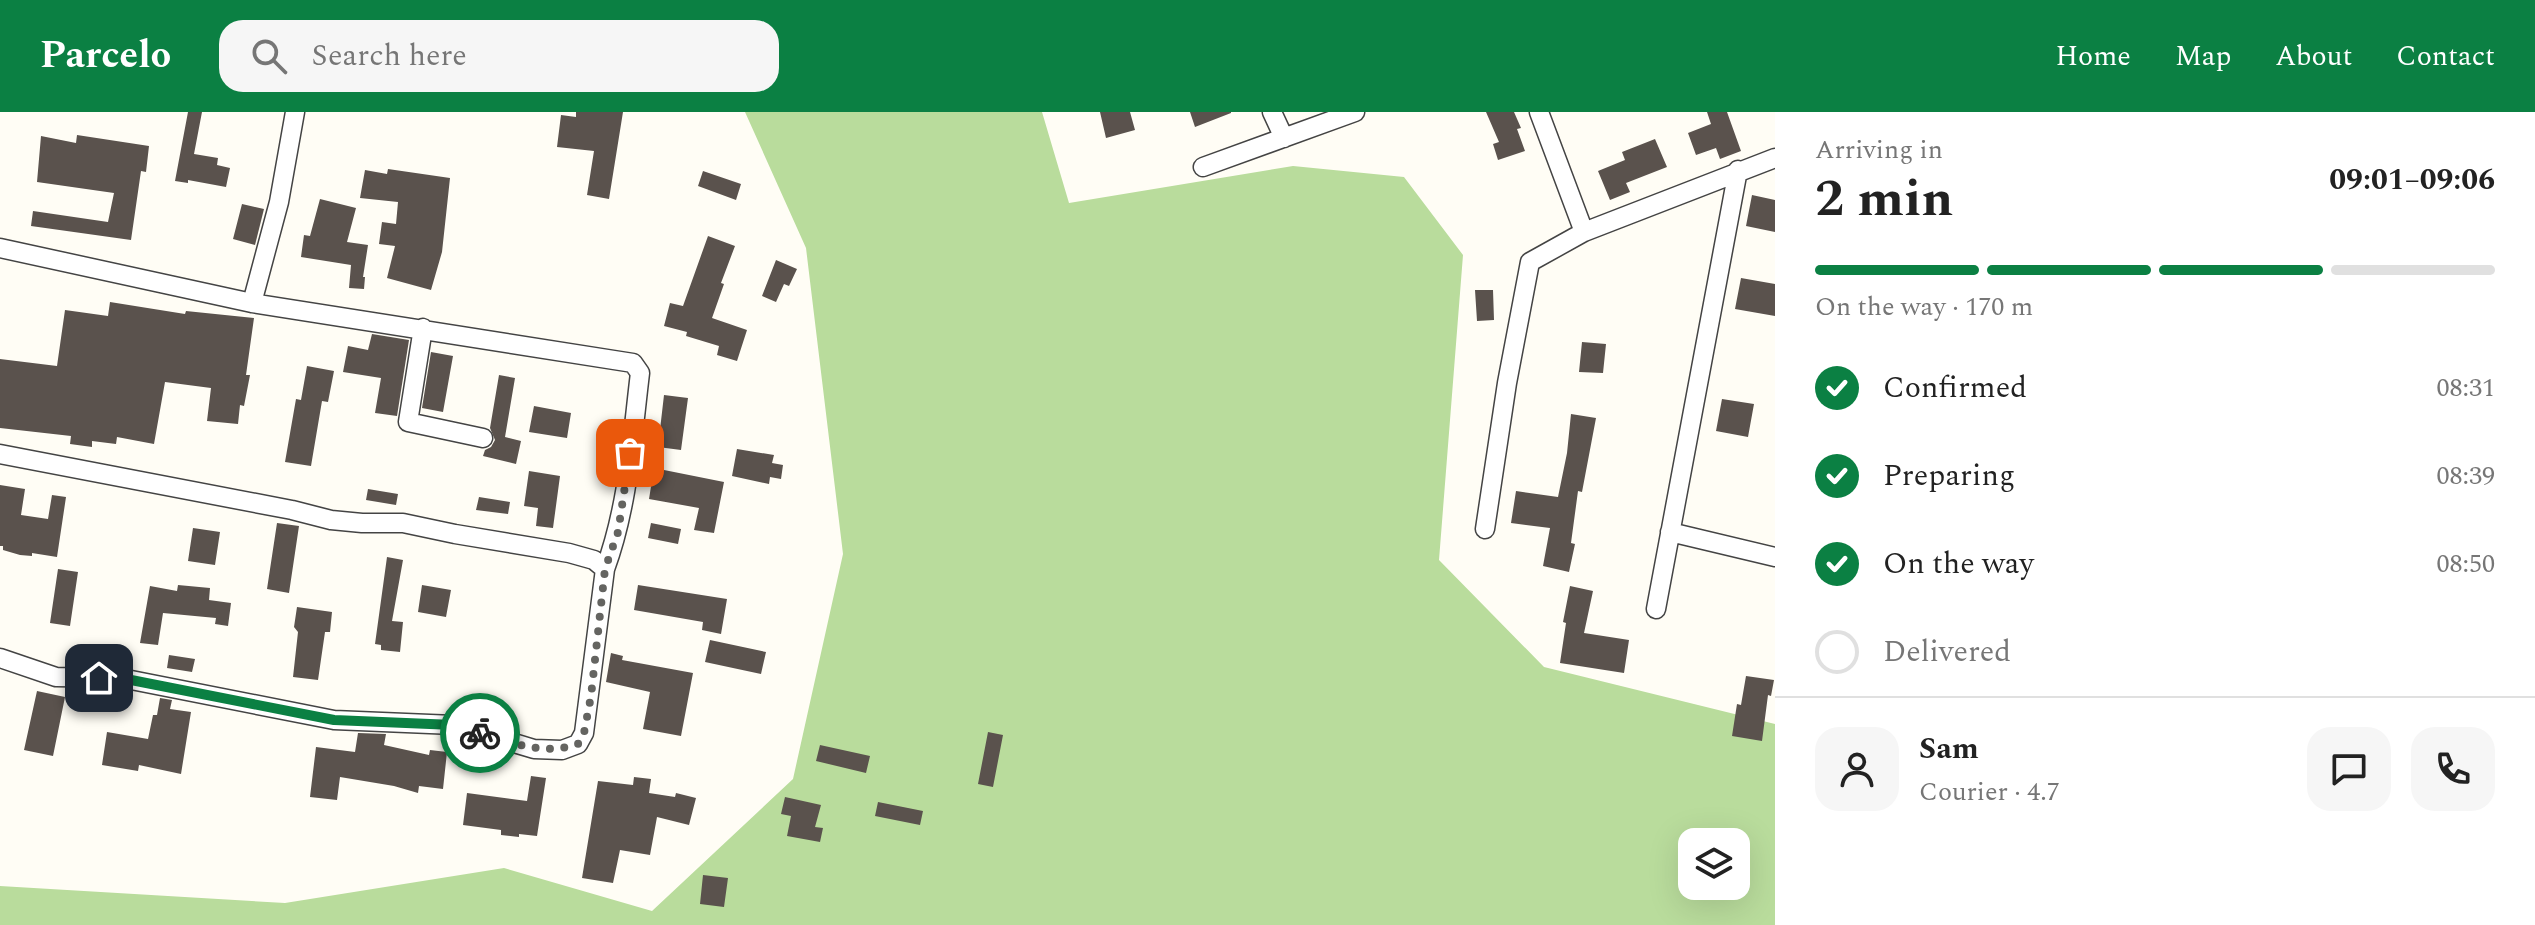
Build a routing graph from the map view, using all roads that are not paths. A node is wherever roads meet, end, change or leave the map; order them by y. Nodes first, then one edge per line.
1 (295, 112) edge
2 (1272, 112) edge
3 (1355, 112) edge
4 (1539, 112) edge
5 (1284, 138) junction
6 (1775, 158) edge
7 (1203, 167) dead end
8 (1738, 170) junction
9 (1584, 232) junction
10 (0, 248) edge
11 (252, 303) junction
12 (423, 328) junction
13 (483, 438) dead end
14 (0, 454) edge
15 (1485, 529) dead end
16 (1670, 532) junction
17 (1775, 557) edge
18 (605, 569) junction
19 (1656, 609) dead end
20 (0, 658) edge

1 - 11 street
2 - 5 street
3 - 5 street
4 - 9 street
5 - 7 street
6 - 8 street
8 - 9 street
8 - 16 street
9 - 15 street
10 - 11 street
11 - 12 street
12 - 13 street
12 - 18 street
14 - 18 street
16 - 17 street
16 - 19 street
18 - 20 street

